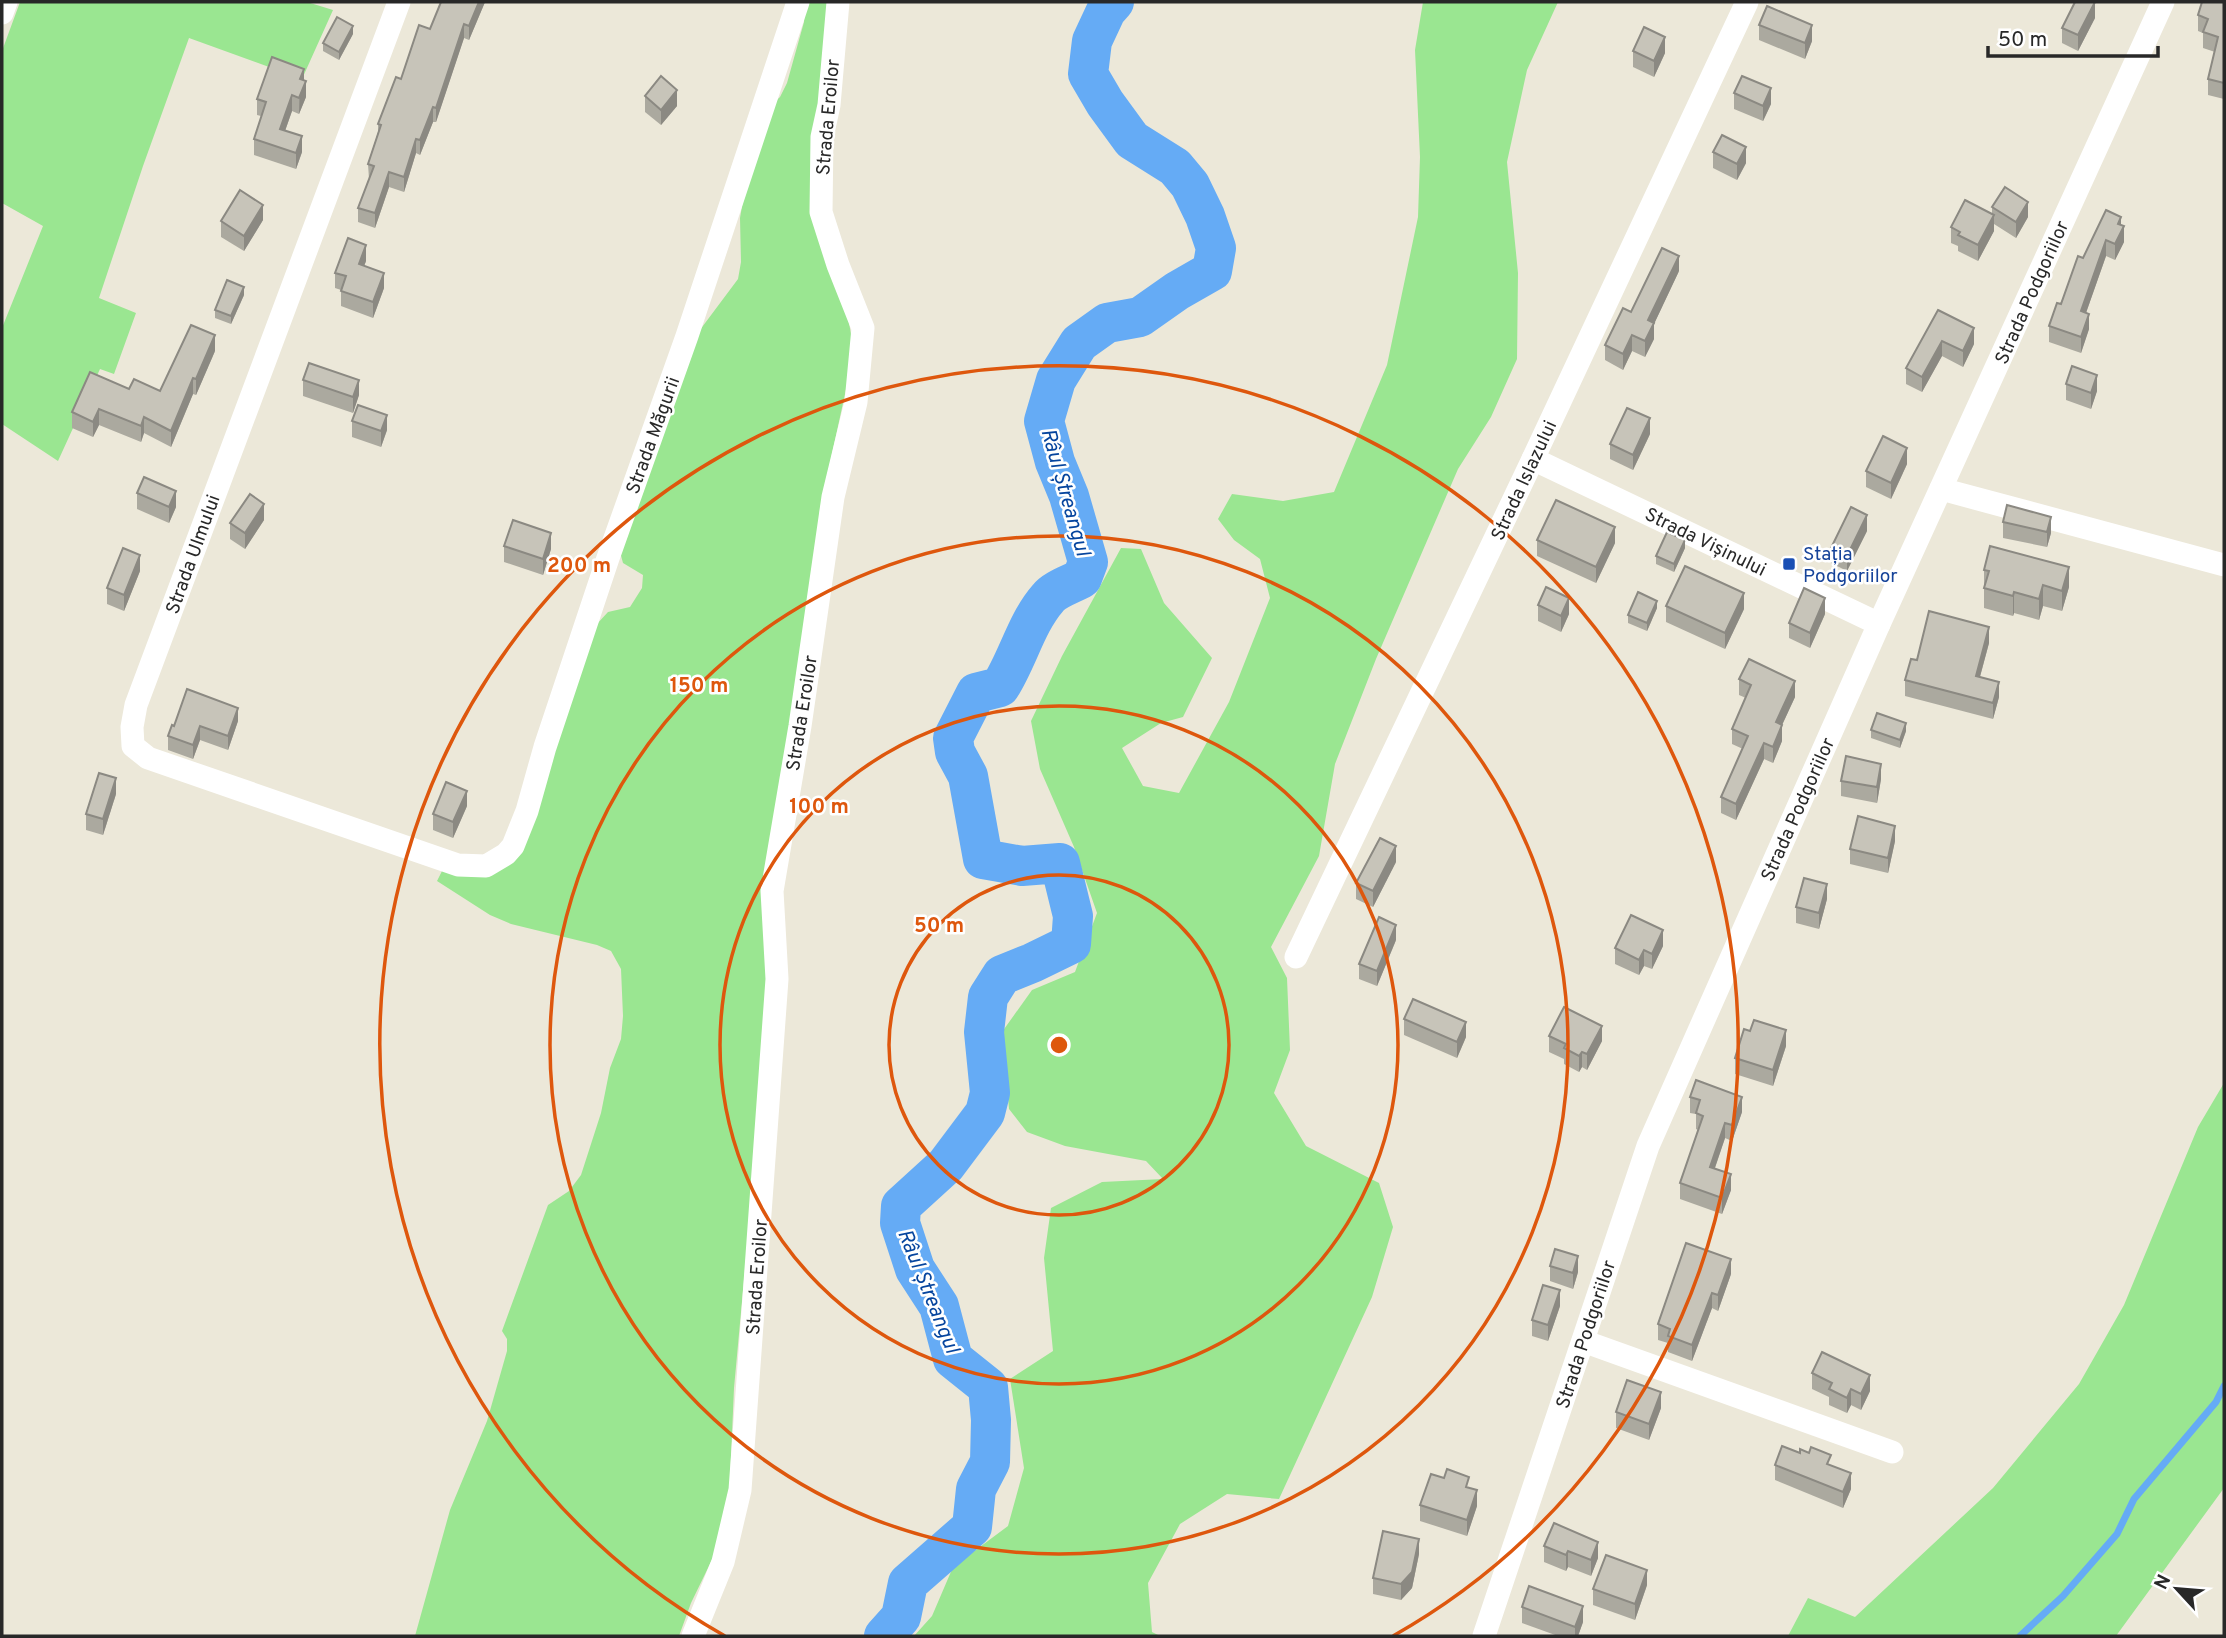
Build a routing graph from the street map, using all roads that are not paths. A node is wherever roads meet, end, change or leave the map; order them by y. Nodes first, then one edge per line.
1 (6, 2) edge
2 (399, 2) edge
3 (798, 2) edge
4 (838, 2) edge
5 (1747, 2) edge
6 (2163, 2) edge
7 (2, 13) edge
8 (1533, 459) junction
9 (1941, 489) junction
10 (2224, 565) edge
11 (1879, 624) junction
12 (495, 860) joint
13 (1296, 957) dead end
14 (1583, 1341) junction
15 (1892, 1452) dead end
16 (693, 1636) edge
17 (1484, 1636) edge

1 - 7 street
2 - 12 street, Strada Ulmului
3 - 12 street, Strada Măgurii
4 - 16 street, Strada Eroilor
5 - 8 street, Strada Islazului
6 - 9 street, Strada Podgoriilor
8 - 11 street, Strada Vișinului
8 - 13 street, Strada Islazului
9 - 10 street
9 - 11 street, Strada Podgoriilor
11 - 14 street, Strada Podgoriilor
14 - 15 street
14 - 17 street, Strada Podgoriilor

